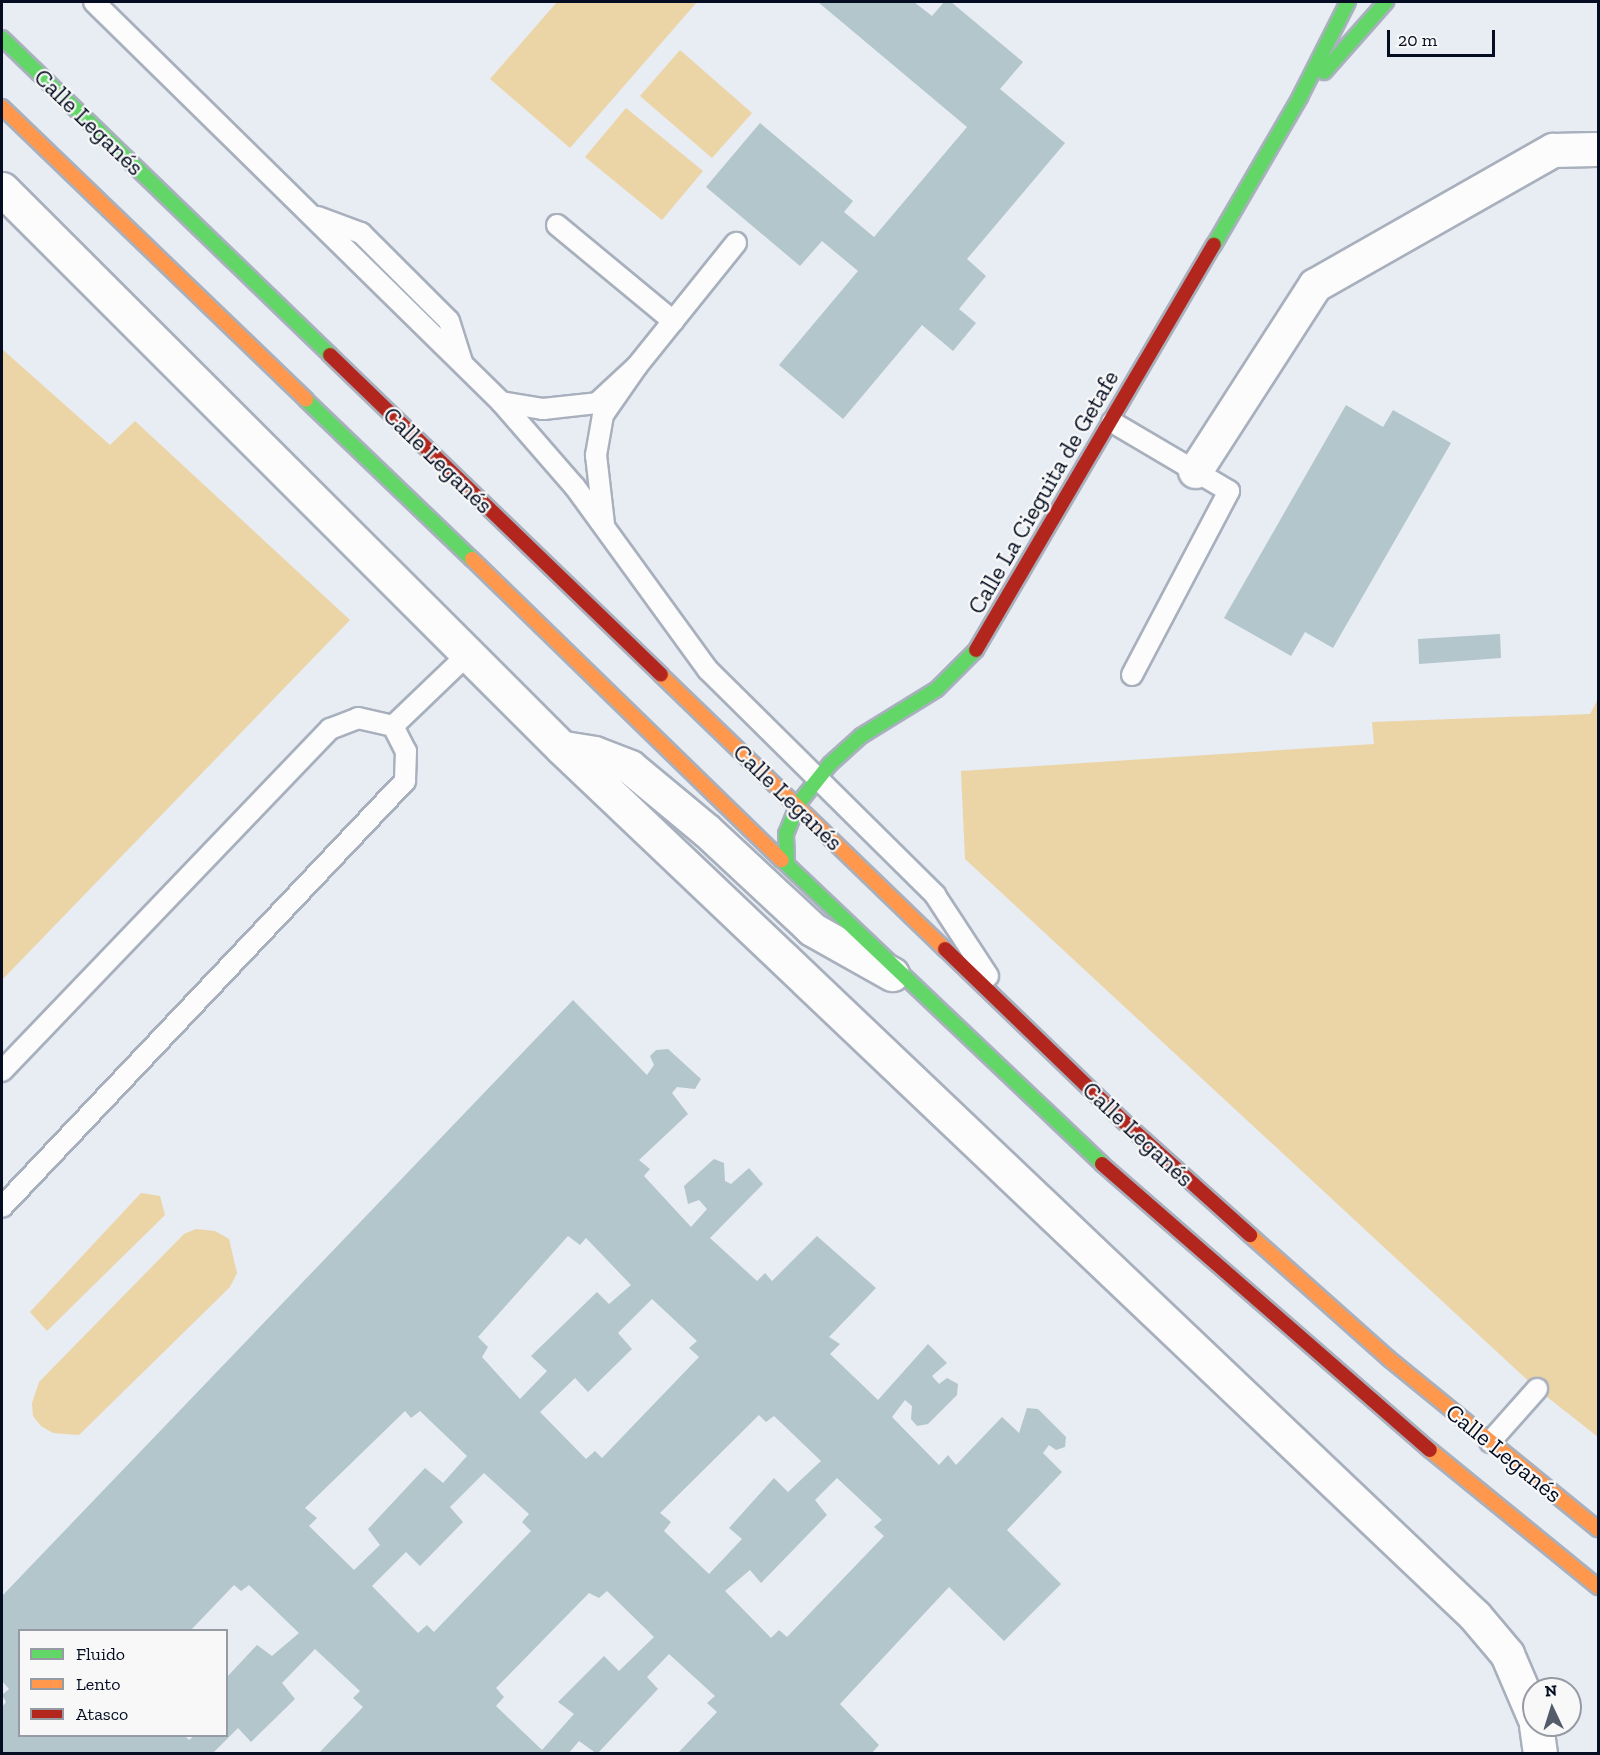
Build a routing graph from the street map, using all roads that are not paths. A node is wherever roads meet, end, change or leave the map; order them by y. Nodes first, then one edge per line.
1 (94, 2) edge
2 (1348, 2) edge
3 (1386, 2) edge
4 (2, 38) edge
5 (1300, 98) junction
6 (2, 107) edge
7 (1595, 149) dead end
8 (2, 189) edge
9 (557, 225) dead end
10 (736, 243) dead end
11 (673, 321) junction
12 (637, 366) junction
13 (501, 402) junction
14 (1112, 422) junction
15 (1195, 471) junction
16 (604, 526) junction
17 (468, 654) junction
18 (1132, 675) dead end
19 (393, 726) junction
20 (562, 748) junction
21 (818, 779) junction
22 (798, 804) junction
23 (787, 864) junction
24 (909, 983) junction
25 (1018, 1021) junction
26 (2, 1071) edge
27 (2, 1207) edge
28 (1537, 1389) dead end
29 (1490, 1442) junction
30 (1599, 1529) edge
31 (1599, 1587) edge
32 (1522, 1689) edge
33 (1538, 1737) edge
34 (1540, 1754) edge

1 - 13 lane
2 - 5 main road, Calle La Cieguita de Getafe
3 - 5 main road, Calle La Cieguita de Getafe
4 - 22 main road, Calle Leganés
5 - 14 main road, Calle La Cieguita de Getafe
6 - 23 main road, Calle Leganés
7 - 15 street
8 - 17 street
9 - 11 lane
10 - 11 lane
11 - 12 lane
12 - 13 lane
12 - 16 lane
13 - 16 lane
14 - 15 lane
14 - 21 main road, Calle La Cieguita de Getafe
15 - 18 lane
16 - 21 lane
17 - 19 lane
17 - 20 street
19 - 26 lane
19 - 27 lane
20 - 24 street, Calle Leganés
20 - 32 street
21 - 22 main road, Calle La Cieguita de Getafe
21 - 25 lane
22 - 23 main road, Calle La Cieguita de Getafe
22 - 25 main road, Calle Leganés
23 - 24 main road, Calle Leganés
24 - 31 main road, Calle Leganés
25 - 29 main road, Calle Leganés
28 - 29 lane
29 - 30 main road, Calle Leganés
33 - 34 street

